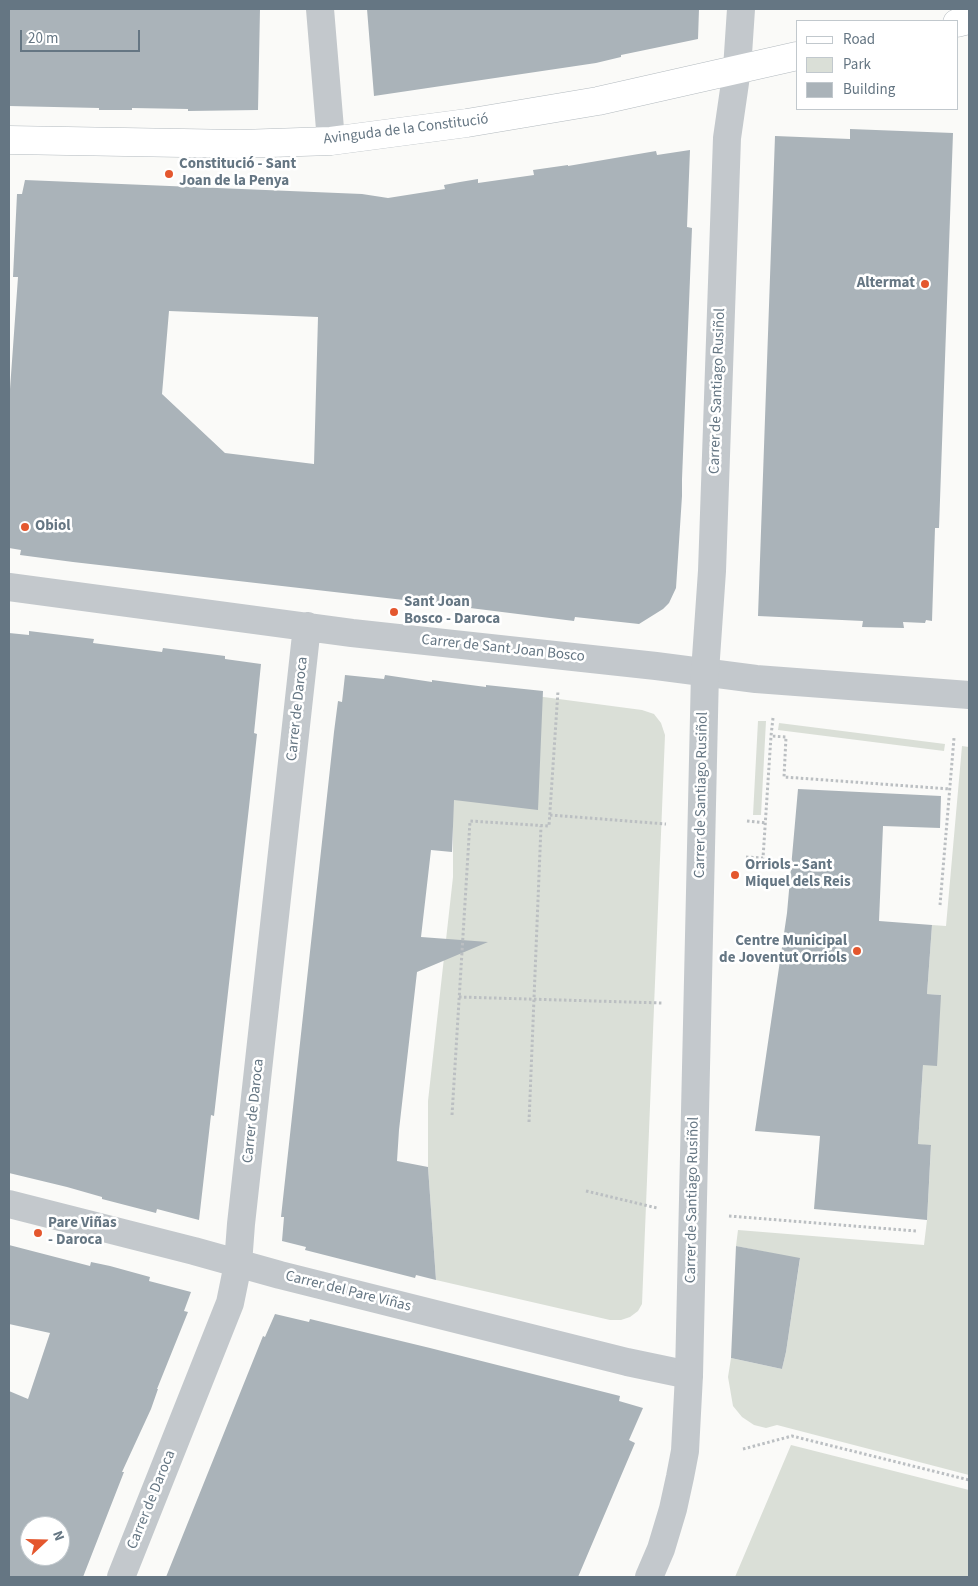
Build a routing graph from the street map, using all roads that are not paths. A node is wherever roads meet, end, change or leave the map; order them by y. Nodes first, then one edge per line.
1 (320, 9) edge
2 (740, 9) edge
3 (796, 56) edge
4 (737, 69) junction
5 (9, 140) edge
6 (331, 141) junction
7 (9, 587) edge
8 (308, 626) junction
9 (705, 672) junction
10 (969, 695) edge
11 (9, 1204) edge
12 (238, 1264) junction
13 (689, 1375) junction
14 (121, 1577) edge
15 (649, 1577) edge

1 - 6 street
2 - 4 street, Carrer de Santiago Rusiñol
3 - 4 main road, Avinguda de la Constitució
4 - 6 main road, Avinguda de la Constitució
4 - 9 street, Carrer de Santiago Rusiñol
5 - 6 main road, Avinguda de la Constitució
7 - 8 street, Carrer de Sant Joan Bosco
8 - 9 street, Carrer de Sant Joan Bosco
8 - 12 street, Carrer de Daroca
9 - 10 street, Carrer de Sant Joan Bosco
9 - 13 street, Carrer de Santiago Rusiñol
11 - 12 street, Carrer del Pare Viñas
12 - 13 street, Carrer del Pare Viñas
12 - 14 street, Carrer de Daroca
13 - 15 street, Carrer de Santiago Rusiñol

